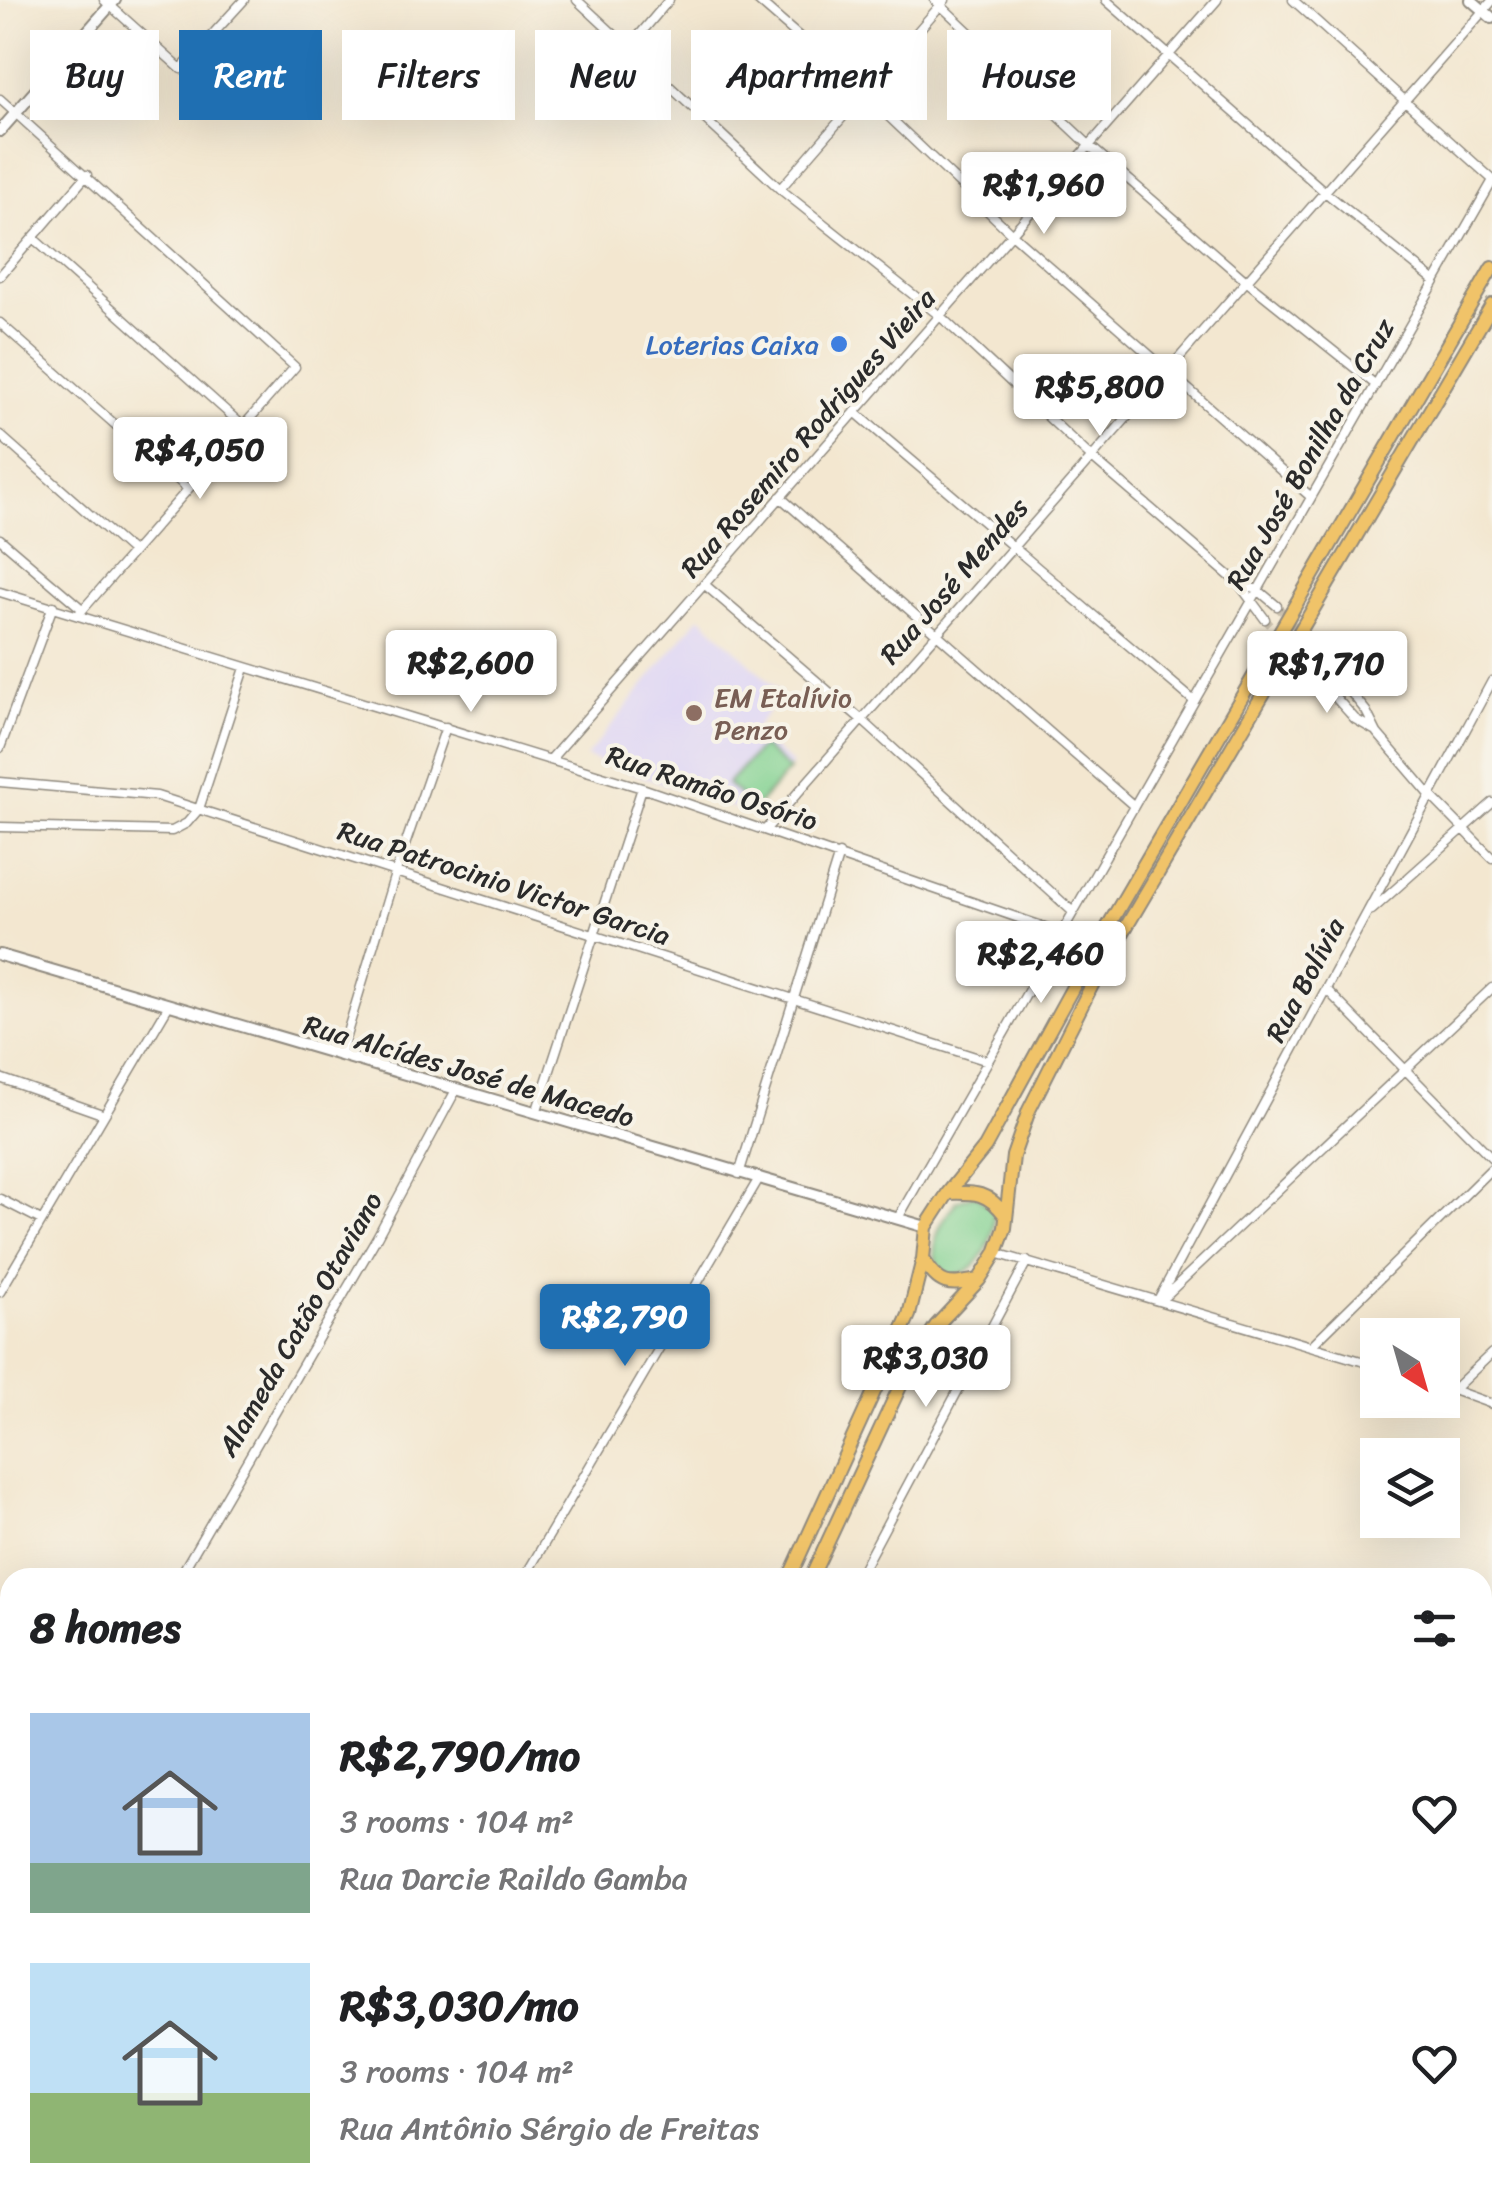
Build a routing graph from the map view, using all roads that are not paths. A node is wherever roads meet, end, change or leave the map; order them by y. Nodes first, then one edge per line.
1 (244, 0) edge
2 (578, 0) edge
3 (669, 0) edge
4 (757, 0) edge
5 (1106, 0) edge
6 (1218, 0) edge
7 (1293, 0) edge
8 (1471, 0) edge
9 (1492, 1) edge
10 (110, 2) edge
11 (941, 2) edge
12 (1488, 14) edge
13 (612, 30) edge
14 (644, 30) edge
15 (792, 30) edge
16 (917, 30) edge
17 (1169, 55) junction
18 (671, 85) edge
19 (0, 99) edge
20 (1406, 99) junction
21 (16, 113) junction
22 (840, 120) edge
23 (892, 120) edge
24 (0, 131) edge
25 (1090, 146) junction
26 (87, 174) junction
27 (1492, 181) edge
28 (780, 189) junction
29 (1324, 192) junction
30 (1012, 234) junction
31 (33, 238) junction
32 (1492, 268) edge
33 (0, 276) edge
34 (1435, 281) junction
35 (1246, 282) junction
36 (1492, 305) edge
37 (940, 316) junction
38 (0, 324) edge
39 (1167, 370) junction
40 (1376, 385) junction
41 (855, 412) junction
42 (243, 426) junction
43 (0, 435) edge
44 (1091, 457) junction
45 (187, 488) junction
46 (1312, 497) junction
47 (780, 498) junction
48 (0, 540) edge
49 (1013, 547) junction
50 (132, 552) junction
51 (704, 584) junction
52 (1240, 584) junction
53 (1258, 590) junction
54 (0, 592) edge
55 (1251, 603) junction
56 (54, 606) junction
57 (1277, 606) tunnel mouth
58 (80, 612) junction
59 (1264, 619) tunnel mouth
60 (936, 636) junction
61 (1318, 652) tunnel mouth
62 (1306, 665) tunnel mouth
63 (245, 668) junction
64 (1492, 681) edge
65 (1194, 701) junction
66 (0, 714) edge
67 (14, 715) junction
68 (862, 720) junction
69 (446, 727) junction
70 (1378, 732) junction
71 (0, 748) edge
72 (550, 760) junction
73 (0, 782) edge
74 (642, 788) junction
75 (1431, 796) junction
76 (1492, 803) edge
77 (1134, 806) junction
78 (199, 809) junction
79 (0, 827) edge
80 (1465, 829) junction
81 (766, 830) junction
82 (840, 854) junction
83 (1492, 858) edge
84 (395, 874) junction
85 (1074, 912) junction
86 (1365, 916) junction
87 (1062, 933) junction
88 (594, 936) junction
89 (0, 955) edge
90 (1492, 988) edge
91 (1326, 989) junction
92 (792, 997) junction
93 (169, 1005) junction
94 (340, 1056) junction
95 (988, 1061) junction
96 (1406, 1069) junction
97 (0, 1078) edge
98 (456, 1090) junction
99 (102, 1114) junction
100 (536, 1114) junction
101 (1492, 1158) edge
102 (1492, 1168) edge
103 (738, 1174) junction
104 (758, 1180) junction
105 (948, 1193) junction
106 (0, 1199) edge
107 (1005, 1215) junction
108 (898, 1218) junction
109 (41, 1220) junction
110 (926, 1228) junction
111 (996, 1253) junction
112 (923, 1259) junction
113 (1027, 1261) junction
114 (979, 1280) junction
115 (0, 1291) edge
116 (1159, 1300) junction
117 (1310, 1346) junction
118 (1492, 1353) edge
119 (1360, 1361) edge
120 (1460, 1383) edge
121 (1460, 1391) edge
122 (1492, 1404) edge
123 (185, 1568) edge
124 (530, 1568) edge
125 (794, 1568) edge
126 (816, 1568) edge
127 (863, 1568) edge

1 - 10 street
2 - 13 street
3 - 14 street
4 - 15 street
5 - 17 street
6 - 17 street, Rua Rosemiro Rodrigues Vieira
7 - 20 street
8 - 12 street
9 - 12 street, Rua José Mendes
10 - 21 street
11 - 16 street
11 - 25 street
12 - 20 street, Rua José Mendes
17 - 25 street, Rua Rosemiro Rodrigues Vieira
17 - 29 street
18 - 28 street
19 - 21 street
20 - 27 street
20 - 29 street, Rua José Mendes
21 - 24 street
21 - 26 street
22 - 28 street
23 - 30 street
25 - 30 street, Rua Rosemiro Rodrigues Vieira
25 - 35 street
26 - 31 street
26 - 42 street
27 - 34 street, Rua José Bonilha da Cruz
28 - 37 street
29 - 34 street
29 - 35 street, Rua José Mendes
30 - 37 street, Rua Rosemiro Rodrigues Vieira
30 - 39 street
31 - 33 street
31 - 42 street
32 - 105 highway
34 - 40 street, Rua José Bonilha da Cruz
35 - 39 street, Rua José Mendes
35 - 40 street
36 - 107 highway
37 - 41 street, Rua Rosemiro Rodrigues Vieira
37 - 44 street
38 - 45 street
39 - 44 street, Rua José Mendes
39 - 46 street
40 - 46 street, Rua José Bonilha da Cruz
41 - 47 street, Rua Rosemiro Rodrigues Vieira
41 - 49 street
42 - 45 street
43 - 50 street
44 - 49 street, Rua José Mendes
44 - 52 street
45 - 50 street
46 - 53 street, Rua José Bonilha da Cruz
47 - 51 street, Rua Rosemiro Rodrigues Vieira
47 - 60 street
48 - 58 street
49 - 60 street, Rua José Mendes
49 - 65 street
50 - 58 street
51 - 68 street
51 - 72 street, Rua Rosemiro Rodrigues Vieira
52 - 53 street
52 - 55 street
53 - 55 street, Rua José Bonilha da Cruz
53 - 57 street
54 - 56 street, Rua Ramão Osório
55 - 59 street
55 - 65 street, Rua José Bonilha da Cruz
56 - 58 street, Rua Ramão Osório
56 - 67 street
58 - 63 street, Rua Ramão Osório
60 - 68 street, Rua José Mendes
60 - 77 street
61 - 70 street
62 - 70 street
63 - 69 street, Rua Ramão Osório
63 - 78 street
64 - 75 street, Rua Bolívia
65 - 77 street, Rua José Bonilha da Cruz
66 - 67 street
67 - 71 street
68 - 81 street, Rua José Mendes
68 - 85 street
69 - 72 street, Rua Ramão Osório
69 - 84 street
70 - 75 street
72 - 74 street, Rua Ramão Osório
73 - 78 street, Rua Patrocinio Victor Garcia
74 - 81 street, Rua Ramão Osório
74 - 88 street
75 - 80 street
75 - 86 street, Rua Bolívia
76 - 80 street
77 - 85 street, Rua José Bonilha da Cruz
78 - 79 street
78 - 84 street, Rua Patrocinio Victor Garcia
80 - 83 street
80 - 86 street
81 - 82 street, Rua Ramão Osório
82 - 87 street, Rua Ramão Osório
82 - 92 street
84 - 88 street, Rua Patrocinio Victor Garcia
84 - 94 street
85 - 87 street, Rua José Bonilha da Cruz
86 - 91 street, Rua Bolívia
87 - 95 street, Rua José Bonilha da Cruz
88 - 92 street, Rua Patrocinio Victor Garcia
88 - 100 street
89 - 93 street, Rua Alcídes José de Macedo
90 - 96 street
91 - 96 street
91 - 116 street, Rua Bolívia
92 - 95 street, Rua Patrocinio Victor Garcia
92 - 103 street
93 - 94 street, Rua Alcídes José de Macedo
93 - 99 street
94 - 98 street, Rua Alcídes José de Macedo
95 - 108 street, Rua José Bonilha da Cruz
96 - 101 street
96 - 116 street
97 - 99 street
98 - 100 street, Rua Alcídes José de Macedo
98 - 123 street, Alameda Catão Otaviano
99 - 109 street
100 - 103 street, Rua Alcídes José de Macedo
102 - 117 street
103 - 104 street, Rua Alcídes José de Macedo
104 - 108 street, Rua Alcídes José de Macedo
104 - 124 street
105 - 107 highway
105 - 110 highway
106 - 109 street
107 - 111 highway
108 - 110 street, Rua Alcídes José de Macedo
109 - 115 street
110 - 112 highway
111 - 113 street
111 - 114 highway
112 - 114 highway
112 - 125 highway
113 - 116 street
113 - 127 street
114 - 126 highway
116 - 117 street
117 - 119 street
118 - 120 street
121 - 122 street

